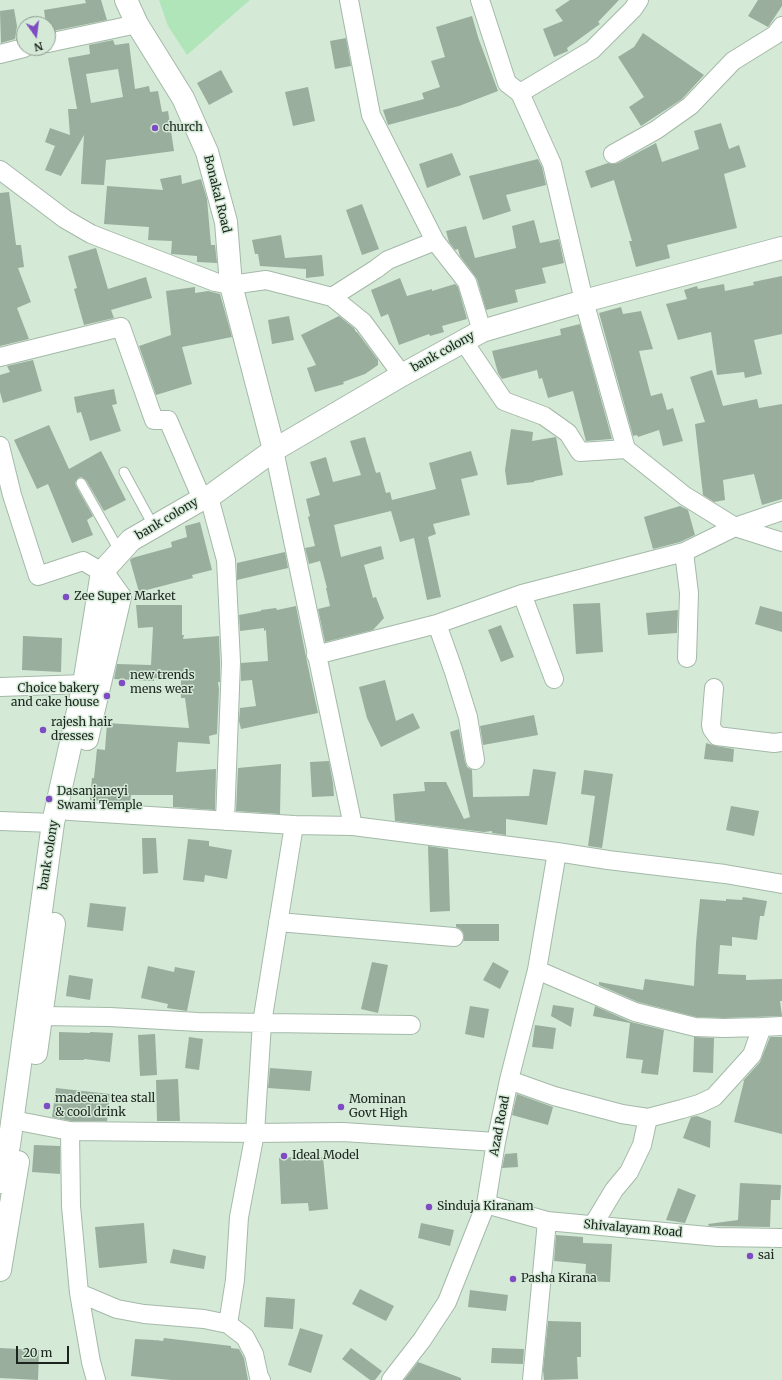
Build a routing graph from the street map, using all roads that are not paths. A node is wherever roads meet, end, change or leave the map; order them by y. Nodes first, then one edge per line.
1 (126, 0) edge
2 (349, 0) edge
3 (480, 0) edge
4 (639, 0) edge
5 (136, 24) junction
6 (782, 26) edge
7 (56, 41) edge
8 (16, 50) edge
9 (0, 54) edge
10 (520, 93) junction
11 (613, 154) dead end
12 (0, 170) edge
13 (435, 241) junction
14 (782, 248) edge
15 (231, 285) junction
16 (332, 297) junction
17 (584, 301) junction
18 (482, 331) junction
19 (464, 342) junction
20 (0, 357) edge
21 (402, 375) junction
22 (0, 446) edge
23 (626, 449) junction
24 (274, 450) junction
25 (124, 472) dead end
26 (81, 483) dead end
27 (205, 498) junction
28 (782, 511) edge
29 (154, 526) junction
30 (736, 527) junction
31 (782, 542) edge
32 (684, 552) junction
33 (120, 553) junction
34 (102, 572) junction
35 (522, 594) junction
36 (437, 624) junction
37 (316, 656) junction
38 (687, 658) dead end
39 (554, 679) dead end
40 (84, 684) junction
41 (0, 686) edge
42 (714, 688) dead end
43 (782, 742) edge
44 (475, 760) dead end
45 (60, 814) junction
46 (226, 820) junction
47 (0, 821) edge
48 (294, 825) junction
49 (353, 826) junction
50 (557, 852) junction
51 (782, 884) edge
52 (278, 922) junction
53 (454, 937) dead end
54 (537, 970) junction
55 (41, 1016) junction
56 (262, 1023) junction
57 (412, 1025) dead end
58 (782, 1026) edge
59 (762, 1027) junction
60 (509, 1080) junction
61 (648, 1118) junction
62 (18, 1121) junction
63 (70, 1131) junction
64 (255, 1134) junction
65 (496, 1142) junction
66 (5, 1144) edge
67 (0, 1182) edge
68 (486, 1204) junction
69 (547, 1221) junction
70 (593, 1225) junction
71 (782, 1238) edge
72 (0, 1270) edge
73 (79, 1293) junction
74 (228, 1324) junction
75 (96, 1380) edge
76 (261, 1380) edge
77 (391, 1380) edge
78 (532, 1380) edge

1 - 5 main road, Bonakal Road
2 - 13 street
3 - 10 street
4 - 10 street
5 - 7 street
5 - 15 main road, Bonakal Road
6 - 11 street
8 - 9 street
10 - 17 street
12 - 15 street
13 - 16 street
13 - 18 street
14 - 17 main road, bank colony
15 - 16 street
15 - 24 main road, Bonakal Road
16 - 21 street
17 - 18 main road, bank colony
17 - 23 street
18 - 19 main road, bank colony
19 - 21 main road, bank colony
19 - 23 street
20 - 27 street
21 - 24 main road, bank colony
22 - 34 street
23 - 30 street
24 - 27 main road, bank colony
24 - 37 street
25 - 29 lane
26 - 33 lane
27 - 29 main road, bank colony
27 - 46 street
28 - 30 street
29 - 33 main road, bank colony
30 - 31 street
30 - 32 street
32 - 35 street
32 - 38 street
33 - 34 main road, bank colony
34 - 40 main road, bank colony
34 - 45 main road
35 - 36 street
35 - 39 street
36 - 37 street
36 - 44 street
37 - 49 street
40 - 41 street
40 - 45 main road, bank colony
42 - 43 street
45 - 46 street
45 - 47 street
45 - 55 main road
45 - 62 main road, bank colony
46 - 48 street
48 - 49 street
48 - 52 street
49 - 50 street
50 - 51 street
50 - 54 street, Azad Road
52 - 53 street
52 - 56 street
54 - 59 street
54 - 60 street, Azad Road
55 - 56 street
55 - 62 main road
56 - 57 street
56 - 64 street
58 - 59 street
59 - 61 street
60 - 61 street
60 - 65 street, Azad Road
61 - 70 street
62 - 63 street
62 - 66 main road, bank colony
62 - 72 main road
63 - 64 street
63 - 73 street
64 - 65 street
64 - 74 street
65 - 68 street, Azad Road
66 - 67 main road, bank colony
68 - 69 street, Shivalayam Road
68 - 77 street, Azad Road
69 - 70 street, Shivalayam Road
69 - 78 street
70 - 71 street, Shivalayam Road
73 - 74 street
73 - 75 street
74 - 76 street

